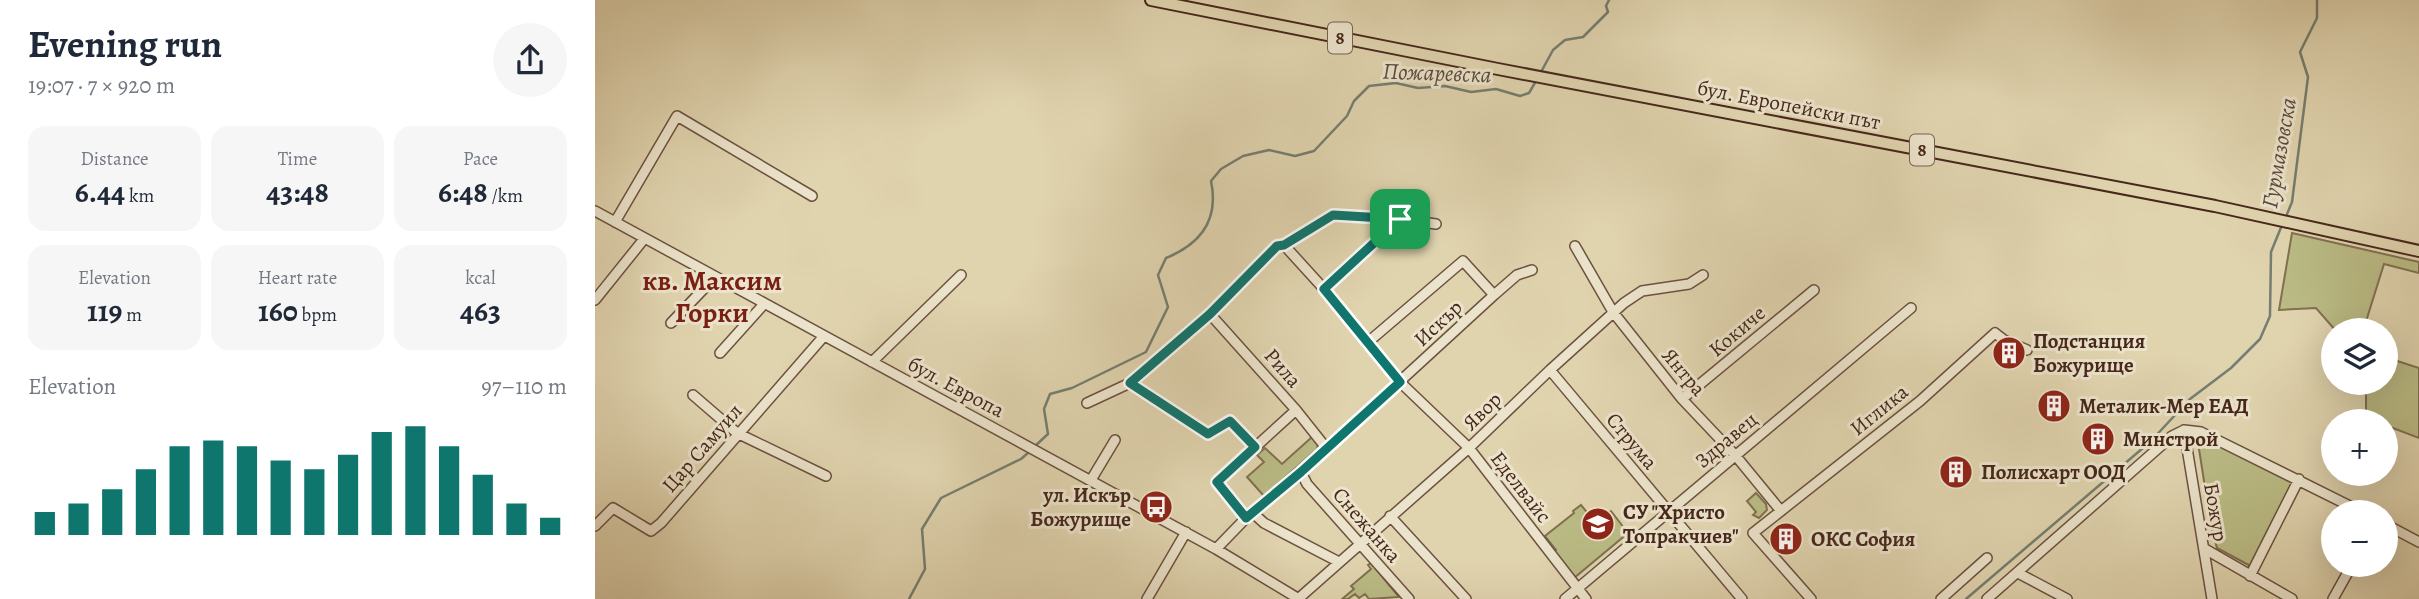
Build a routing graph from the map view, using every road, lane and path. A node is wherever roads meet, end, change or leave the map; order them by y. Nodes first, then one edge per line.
1 (1151, 0) edge
2 (812, 196) dead end
3 (595, 211) edge
4 (1400, 219) junction
5 (615, 222) junction
6 (1436, 224) dead end
7 (644, 239) junction
8 (1284, 245) junction
9 (1576, 246) dead end
10 (2419, 251) edge
11 (1532, 270) dead end
12 (961, 275) dead end
13 (1703, 275) dead end
14 (715, 277) junction
15 (1324, 289) junction
16 (1814, 290) dead end
17 (1494, 295) junction
18 (595, 300) edge
19 (764, 304) junction
20 (1911, 308) dead end
21 (1613, 312) junction
22 (1210, 314) junction
23 (671, 323) dead end
24 (824, 336) junction
25 (1367, 343) junction
26 (2027, 350) dead end
27 (720, 353) dead end
28 (872, 362) junction
29 (1550, 370) junction
30 (1400, 382) junction
31 (1130, 383) junction
32 (693, 395) dead end
33 (1682, 399) junction
34 (1087, 403) dead end
35 (1296, 410) junction
36 (2184, 430) junction
37 (737, 433) junction
38 (1115, 440) dead end
39 (1255, 447) junction
40 (1469, 448) junction
41 (1327, 449) junction
42 (1735, 455) junction
43 (1301, 472) junction
44 (826, 476) dead end
45 (2299, 479) junction
46 (1091, 480) junction
47 (2339, 500) edge
48 (1781, 511) junction
49 (1668, 513) junction
50 (1250, 515) junction
51 (1390, 516) junction
52 (595, 526) edge
53 (2398, 530) edge
54 (1186, 533) junction
55 (2419, 541) edge
56 (1359, 545) junction
57 (1216, 549) junction
58 (2205, 549) junction
59 (1987, 558) dead end
60 (1339, 562) junction
61 (2018, 573) junction
62 (2250, 576) junction
63 (2345, 577) edge
64 (1578, 588) junction
65 (1147, 599) edge
66 (1298, 599) edge
67 (1409, 599) edge
68 (1466, 599) edge
69 (1565, 599) edge
70 (1586, 599) edge
71 (1742, 599) edge
72 (1811, 599) edge
73 (1941, 599) edge
74 (1987, 599) edge
75 (2067, 599) edge
76 (2212, 599) edge
77 (2292, 599) edge
78 (2333, 599) edge

1 - 10 main road, бул. Европейски път / 8
2 - 5 street
3 - 5 street, бул. Европа
4 - 6 street
4 - 8 street
4 - 15 street
5 - 7 street, бул. Европа
7 - 14 street, бул. Европа
7 - 18 street
8 - 15 street, Еделвайс
8 - 22 street
9 - 21 street, Янтра
11 - 17 street, Искър
12 - 28 street
13 - 21 street, Явор
14 - 19 street, бул. Европа
14 - 23 street
15 - 25 street, Еделвайс
16 - 33 street, Кокиче
17 - 25 street
17 - 30 street, Искър
19 - 24 street, бул. Европа
19 - 27 street
20 - 42 street, Здравец
21 - 29 street, Явор
21 - 33 street, Янтра
22 - 31 street
22 - 35 street, Рила
24 - 28 street, бул. Европа
24 - 37 street, Цар Самуил
25 - 30 street, Еделвайс
26 - 48 street, Иглика
28 - 46 street, бул. Европа
29 - 40 street, Явор
29 - 49 street, Струма
30 - 40 street, Еделвайс
30 - 41 street, Искър
31 - 34 street
31 - 39 street
32 - 37 street
33 - 42 street, Янтра
35 - 39 street
35 - 41 street, Рила
36 - 45 street
36 - 58 street, Божур
36 - 61 street
37 - 44 street
37 - 52 street, Цар Самуил
38 - 46 street
39 - 50 street
40 - 51 street, Явор
40 - 64 street, Еделвайс
41 - 43 street, Искър
42 - 48 street, Янтра
42 - 49 street, Здравец
43 - 50 street, Искър
43 - 56 street, Снежанка
45 - 47 street
45 - 62 street
46 - 54 street, бул. Европа
48 - 72 street, Иглика
49 - 64 street, Здравец
49 - 71 street, Струма
50 - 57 street, Искър
50 - 60 street
51 - 56 street, Явор
51 - 68 street
53 - 55 street
54 - 57 street, бул. Европа
54 - 65 street
56 - 60 street, Явор
56 - 67 street, Снежанка
57 - 66 street, бул. Европа
58 - 62 street
58 - 76 street, Божур
59 - 73 street
60 - 66 street, Явор
61 - 74 street
61 - 75 street
62 - 77 street
63 - 78 street
64 - 69 street, Здравец
64 - 70 street, Еделвайс

